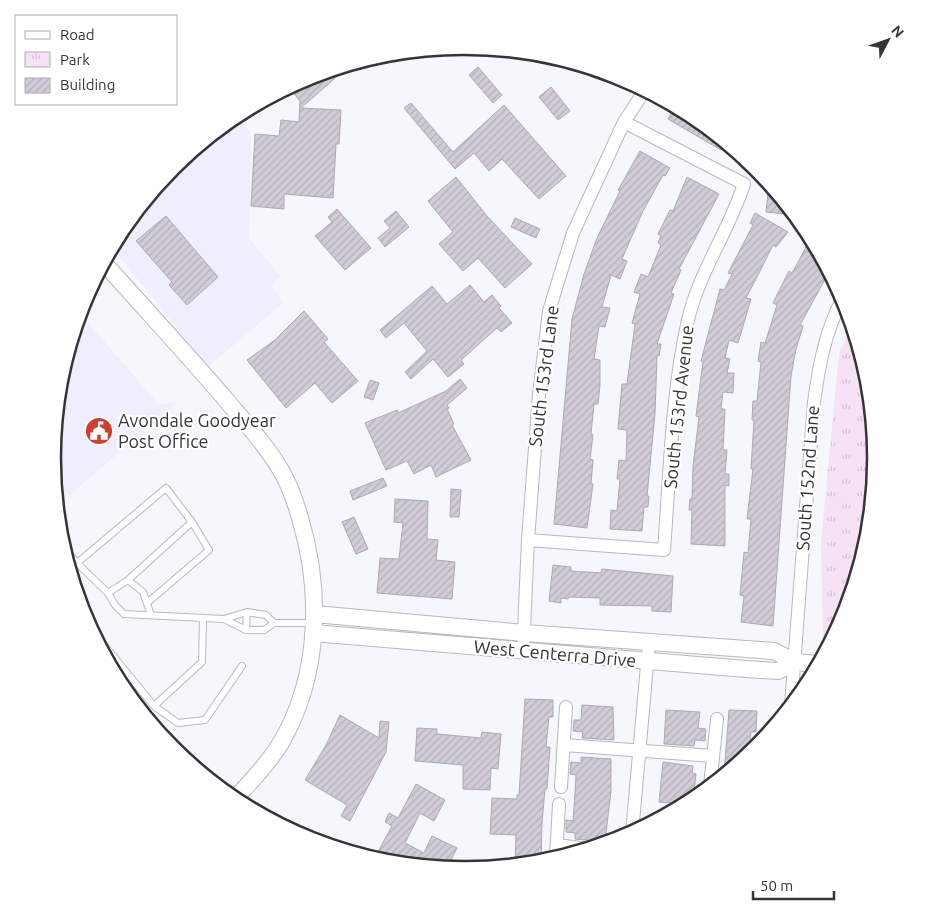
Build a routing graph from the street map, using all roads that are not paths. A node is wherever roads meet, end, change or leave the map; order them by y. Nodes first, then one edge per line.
1 (641, 96) edge
2 (624, 122) junction
3 (109, 268) edge
4 (838, 308) edge
5 (192, 522) junction
6 (528, 540) junction
7 (75, 560) edge
8 (77, 563) junction
9 (128, 580) junction
10 (108, 593) junction
11 (147, 603) junction
12 (248, 612) junction
13 (151, 615) junction
14 (203, 618) junction
15 (224, 620) junction
16 (274, 623) junction
17 (314, 623) junction
18 (246, 630) junction
19 (525, 633) junction
20 (649, 643) junction
21 (523, 652) junction
22 (114, 657) edge
23 (648, 661) junction
24 (795, 662) junction
25 (810, 663) edge
26 (242, 666) dead end
27 (792, 691) edge
28 (154, 706) junction
29 (566, 707) dead end
30 (717, 718) dead end
31 (564, 744) junction
32 (640, 750) junction
33 (713, 756) junction
34 (711, 776) edge
35 (561, 787) dead end
36 (240, 793) edge
37 (559, 804) dead end
38 (633, 823) edge
39 (557, 845) junction
40 (569, 847) edge
41 (557, 850) edge

1 - 2 street, South 153rd Lane
2 - 6 street, South 153rd Lane
2 - 6 street, South 153rd Avenue
3 - 17 street
4 - 24 street, South 152nd Lane
5 - 8 lane
5 - 9 lane
5 - 11 lane
6 - 19 street, South 153rd Lane
7 - 8 lane
8 - 10 lane
9 - 10 lane
9 - 11 lane
10 - 13 lane
11 - 13 lane
12 - 15 lane
12 - 16 lane
12 - 18 lane
13 - 14 lane
14 - 15 lane
14 - 28 lane
15 - 18 lane
16 - 17 lane
16 - 18 lane
17 - 19 street, West Centerra Drive
17 - 21 street, West Centerra Drive
17 - 36 street
19 - 20 street, West Centerra Drive
19 - 21 street, South 153rd Lane
20 - 23 street
20 - 24 street, West Centerra Drive
21 - 23 street, West Centerra Drive
22 - 28 lane
23 - 24 street, West Centerra Drive
23 - 32 street
24 - 25 street, West Centerra Drive
24 - 27 street, South 152nd Lane
26 - 28 lane
29 - 31 street
30 - 33 street
31 - 32 street
31 - 35 street
32 - 33 street
32 - 38 street
33 - 34 street
37 - 39 street
39 - 40 street
39 - 41 street

